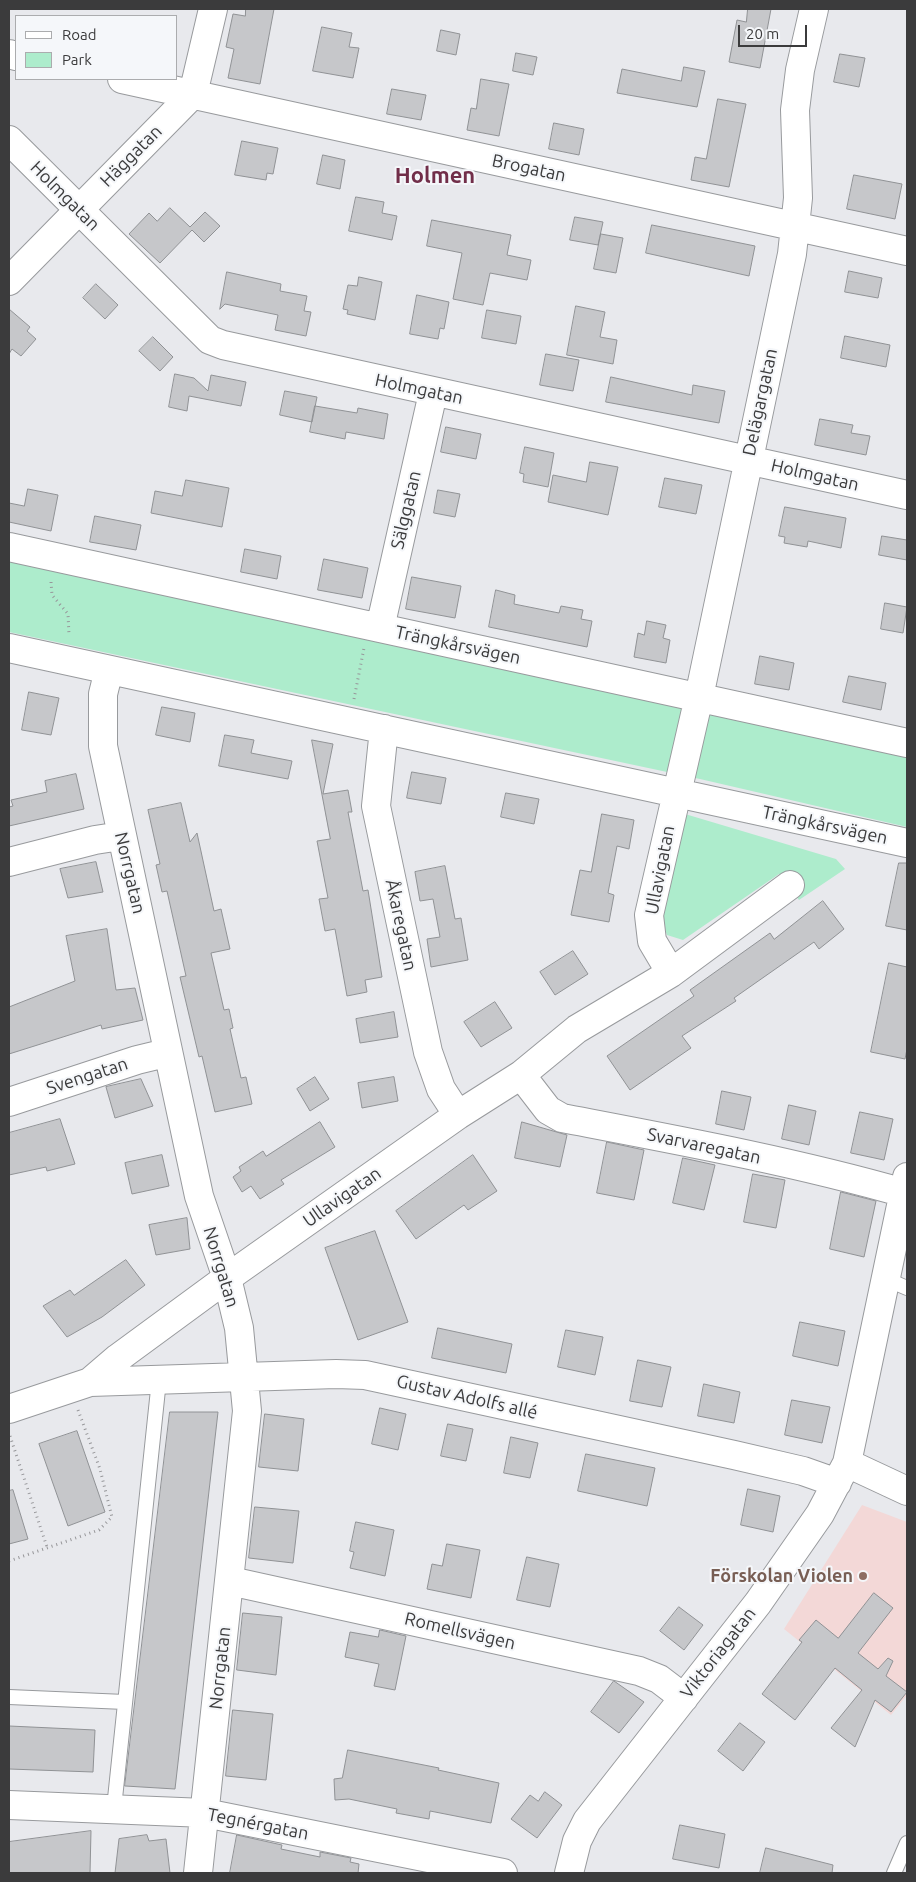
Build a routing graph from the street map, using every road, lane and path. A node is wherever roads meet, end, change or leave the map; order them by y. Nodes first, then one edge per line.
1 (213, 9) edge
2 (814, 9) edge
3 (127, 80) edge
4 (192, 94) junction
5 (9, 140) edge
6 (79, 210) junction
7 (796, 226) junction
8 (907, 251) edge
9 (9, 281) edge
10 (433, 393) junction
11 (748, 460) junction
12 (907, 495) edge
13 (9, 547) edge
14 (49, 556) junction
15 (374, 627) junction
16 (9, 648) edge
17 (70, 662) junction
18 (109, 670) junction
19 (699, 698) junction
20 (349, 722) junction
21 (384, 729) junction
22 (907, 743) edge
23 (676, 792) junction
24 (121, 836) junction
25 (907, 843) edge
26 (9, 862) edge
27 (790, 885) dead end
28 (671, 973) junction
29 (166, 1053) junction
30 (521, 1075) junction
31 (9, 1102) edge
32 (458, 1115) junction
33 (905, 1185) edge
34 (227, 1278) junction
35 (896, 1284) edge
36 (245, 1378) junction
37 (159, 1380) junction
38 (90, 1382) junction
39 (9, 1409) edge
40 (78, 1410) dead end
41 (10, 1436) edge
42 (842, 1473) junction
43 (907, 1491) edge
44 (47, 1547) junction
45 (9, 1561) edge
46 (230, 1580) junction
47 (9, 1696) edge
48 (684, 1698) junction
49 (125, 1702) junction
50 (9, 1805) edge
51 (114, 1808) junction
52 (205, 1813) junction
53 (907, 1843) edge
54 (198, 1873) edge
55 (504, 1873) edge
56 (569, 1873) edge
57 (894, 1873) edge

1 - 4 street
2 - 7 street, Delägargatan
3 - 4 street, Brogatan
4 - 6 street, Häggatan
4 - 7 street, Brogatan
5 - 6 street, Holmgatan
6 - 9 street, Häggatan
6 - 10 street, Holmgatan
7 - 8 street, Brogatan
7 - 11 street, Delägargatan
10 - 11 street, Holmgatan
10 - 15 street, Sälggatan
11 - 12 street, Holmgatan
11 - 19 street, Delägargatan
13 - 14 street, Trängkårsvägen
14 - 15 street, Trängkårsvägen
14 - 17 path
15 - 19 street, Trängkårsvägen
15 - 20 path
16 - 17 street, Trängkårsvägen
17 - 18 street, Trängkårsvägen
18 - 20 street, Trängkårsvägen
18 - 24 street, Norrgatan
19 - 22 street, Trängkårsvägen
19 - 23 street, Delägargatan
20 - 21 street, Trängkårsvägen
21 - 23 street, Trängkårsvägen
21 - 32 street, Åkaregatan
23 - 25 street, Trängkårsvägen
23 - 28 street, Ullavigatan
24 - 26 street
24 - 29 street, Norrgatan
27 - 28 street, Ullavigatan
28 - 30 street, Ullavigatan
29 - 31 street, Svengatan
29 - 34 street, Norrgatan
30 - 32 street, Ullavigatan
30 - 33 street, Svarvaregatan
32 - 34 street, Ullavigatan
33 - 35 street, Viktoriagatan
34 - 36 street, Norrgatan
34 - 38 street, Ullavigatan
35 - 42 street, Viktoriagatan
36 - 37 street, Gustav Adolfs allé
36 - 42 street, Gustav Adolfs allé
36 - 46 street, Norrgatan
37 - 38 street, Gustav Adolfs allé
37 - 49 lane
38 - 39 street, Ullavigatan
40 - 44 path
41 - 44 path
42 - 43 street, Gustav Adolfs allé
42 - 48 street, Viktoriagatan
44 - 45 path
46 - 48 street, Romellsvägen
46 - 52 street, Norrgatan
47 - 49 lane
48 - 56 street, Viktoriagatan
49 - 51 lane
50 - 51 street, Tegnérgatan
51 - 52 street, Tegnérgatan
52 - 54 street, Norrgatan
52 - 55 street, Tegnérgatan
53 - 57 lane

